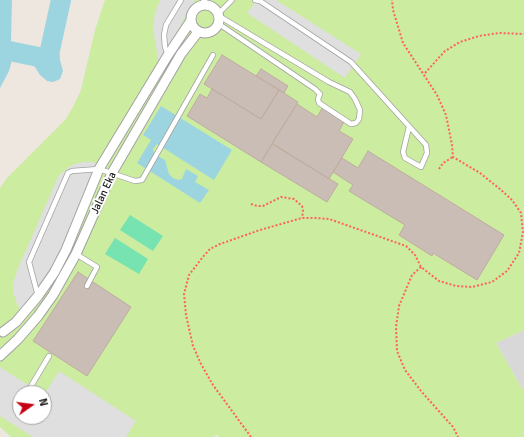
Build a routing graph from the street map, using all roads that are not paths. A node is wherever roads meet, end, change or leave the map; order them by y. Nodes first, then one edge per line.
1 (181, 0) edge
2 (232, 0) edge
3 (255, 0) edge
4 (203, 2) edge
5 (219, 18) junction
6 (190, 22) junction
7 (198, 32) junction
8 (168, 55) junction
9 (214, 55) dead end
10 (409, 127) junction
11 (99, 169) junction
12 (112, 173) junction
13 (76, 254) junction
14 (87, 286) dead end
15 (38, 296) junction
16 (1, 331) edge
17 (3, 353) edge
18 (49, 356) dead end
19 (32, 385) edge

1 - 8 lane
2 - 5 lane
3 - 10 lane
4 - 5 street, Jalan Eka
4 - 6 street, Jalan Eka
5 - 5 lane
5 - 7 street
6 - 7 street
6 - 8 street, Jalan Eka
7 - 12 street, Jalan Eka
8 - 11 street, Jalan Eka
9 - 12 lane
10 - 10 lane
11 - 12 lane
11 - 15 street, Jalan Eka
11 - 15 lane
12 - 13 street, Jalan Eka
13 - 14 lane
13 - 17 street, Jalan Eka
15 - 16 street, Jalan Eka
16 - 17 street, Jalan Eka
18 - 19 lane

